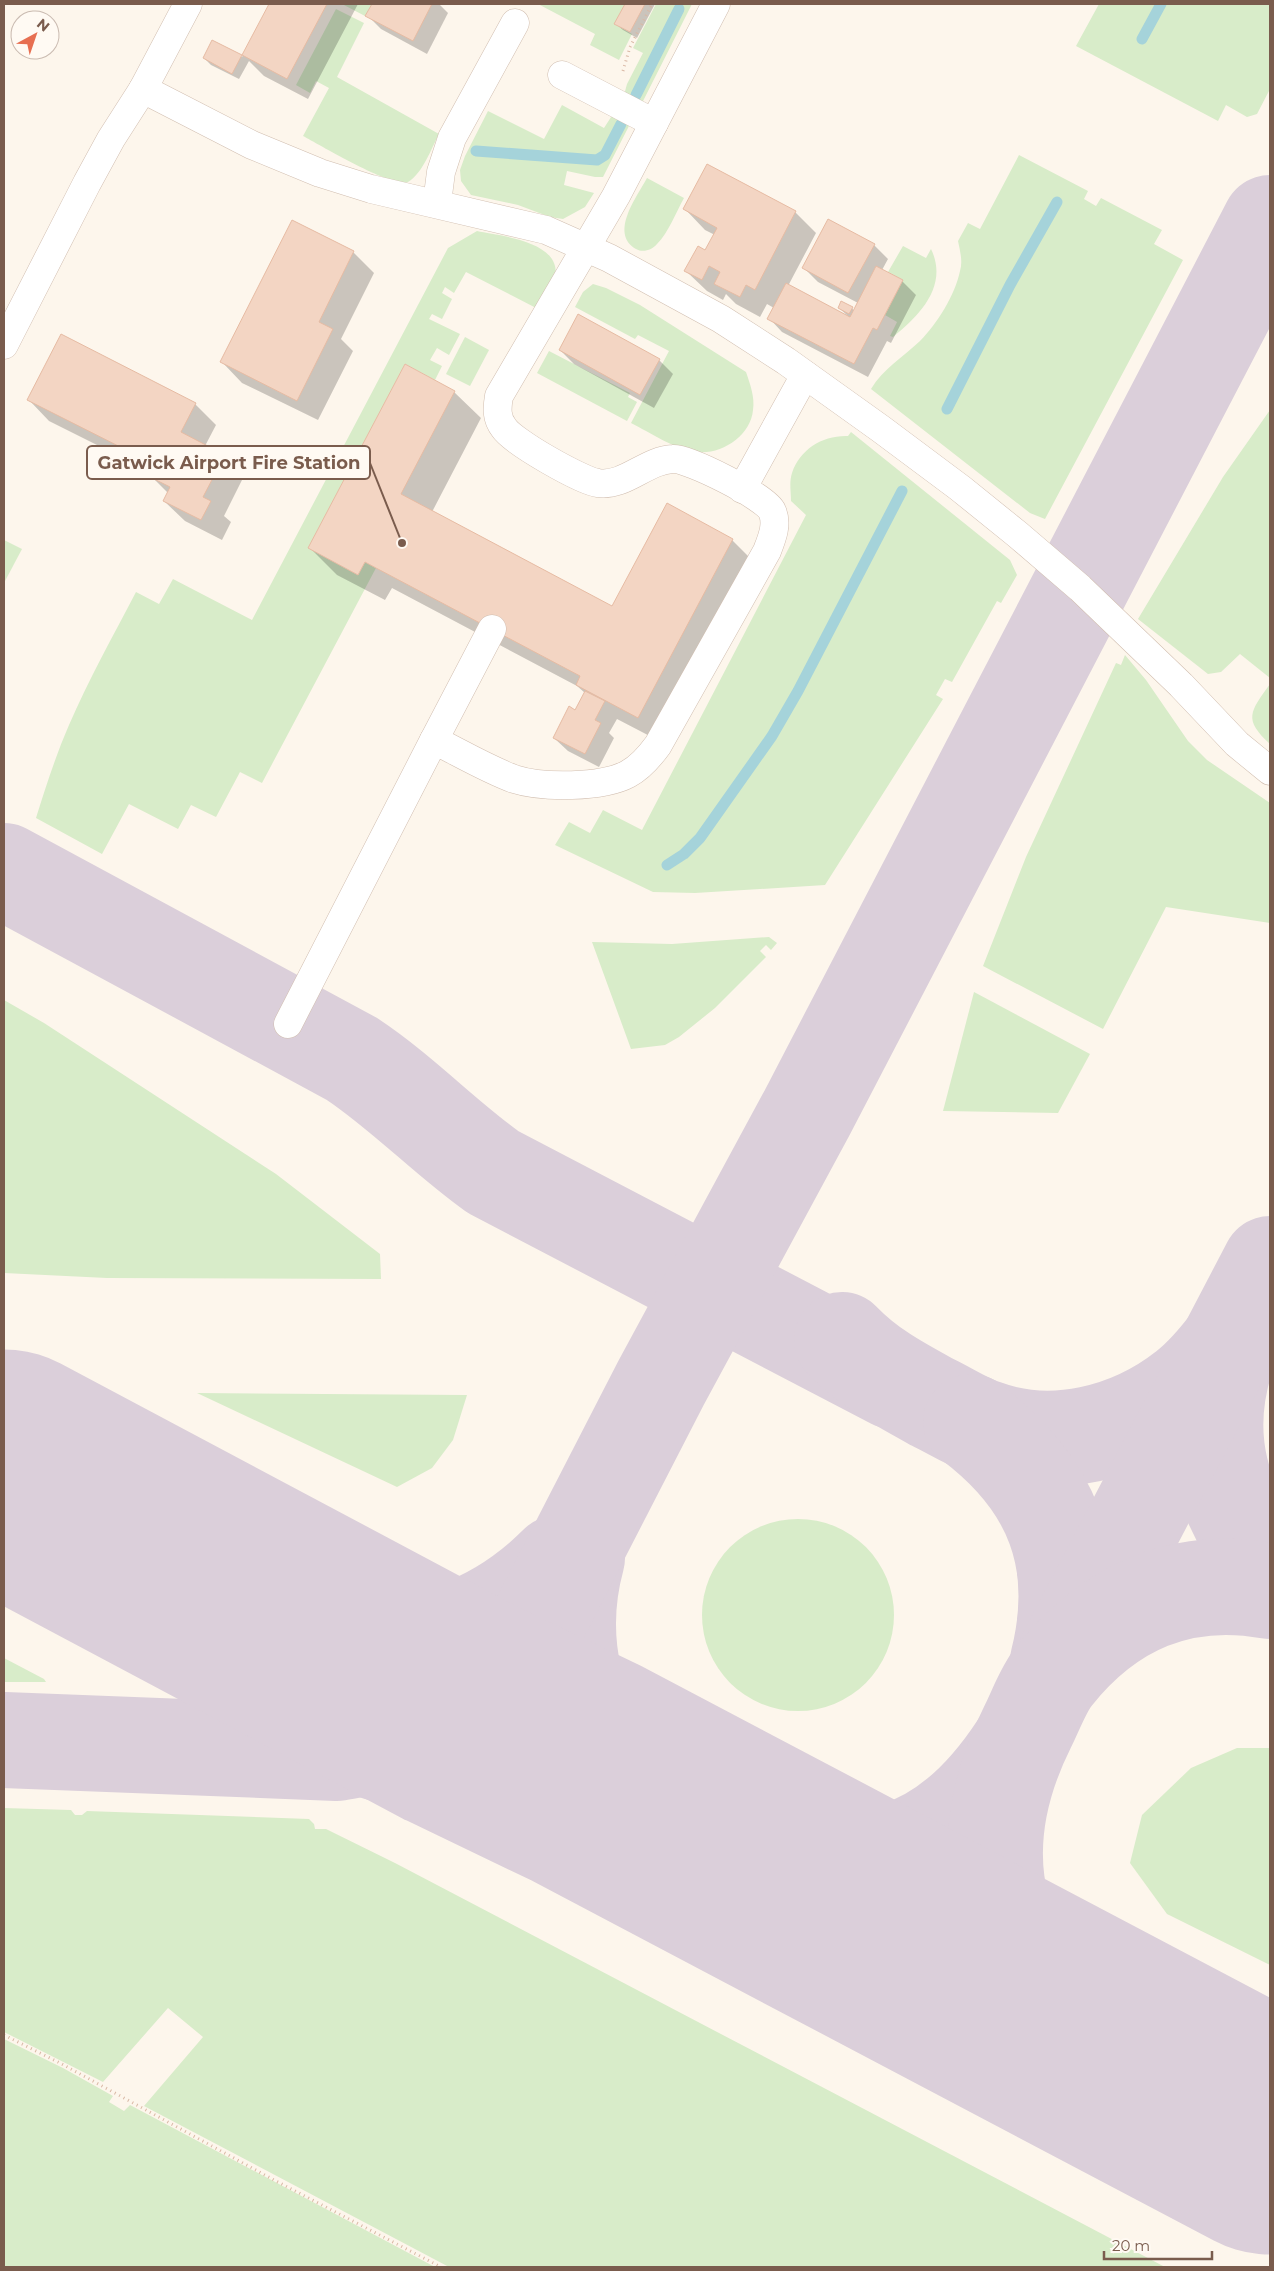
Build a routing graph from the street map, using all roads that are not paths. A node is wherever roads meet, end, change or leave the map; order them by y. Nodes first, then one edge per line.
1 (188, 4) edge
2 (716, 4) edge
3 (515, 23) dead end
4 (562, 75) dead end
5 (143, 89) junction
6 (654, 123) junction
7 (437, 203) junction
8 (587, 248) junction
9 (4, 345) edge
10 (805, 375) junction
11 (742, 489) junction
12 (492, 629) dead end
13 (434, 740) junction
14 (1270, 770) edge
15 (288, 1024) dead end

1 - 5 lane
2 - 6 lane
3 - 7 lane
4 - 6 lane
5 - 7 lane
5 - 9 lane
6 - 8 lane
7 - 8 lane
8 - 10 lane
8 - 11 lane
10 - 11 lane
10 - 14 lane
11 - 13 lane
12 - 13 lane
13 - 15 lane

